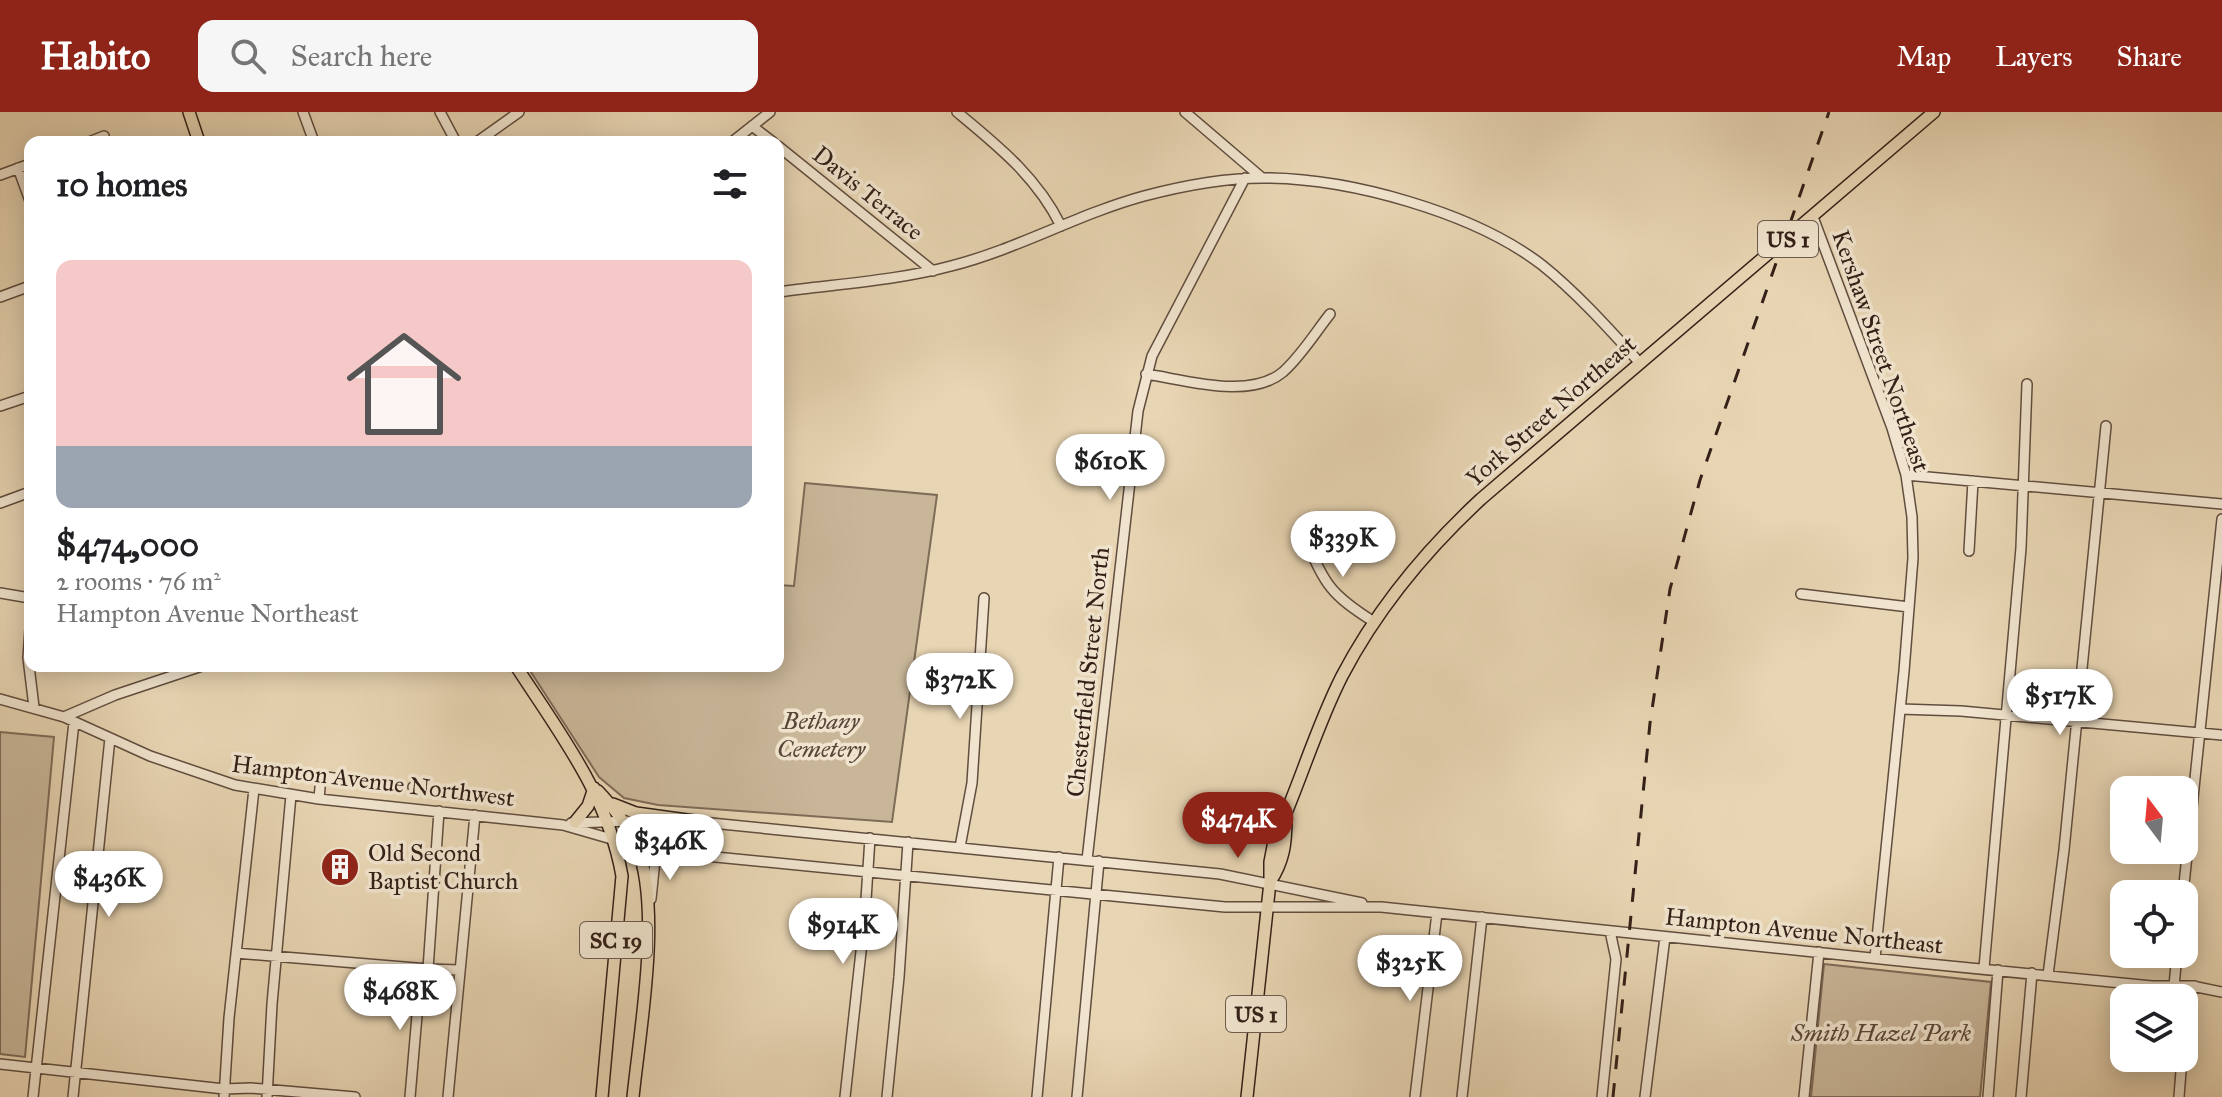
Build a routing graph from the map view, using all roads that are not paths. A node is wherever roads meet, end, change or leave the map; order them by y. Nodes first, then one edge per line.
1 (189, 112) edge
2 (303, 112) edge
3 (440, 112) edge
4 (519, 112) edge
5 (770, 112) edge
6 (957, 112) edge
7 (1185, 112) edge
8 (1934, 112) edge
9 (752, 126) junction
10 (197, 136) edge
11 (312, 136) edge
12 (453, 136) edge
13 (485, 136) edge
14 (740, 136) edge
15 (765, 136) edge
16 (784, 151) edge
17 (24, 166) edge
18 (18, 168) junction
19 (0, 175) edge
20 (1245, 178) junction
21 (1261, 178) junction
22 (24, 184) edge
23 (1813, 217) junction
24 (1061, 226) junction
25 (933, 271) junction
26 (24, 288) edge
27 (784, 291) edge
28 (0, 297) edge
29 (1330, 314) dead end
30 (1640, 363) junction
31 (1146, 374) junction
32 (2027, 384) dead end
33 (24, 398) edge
34 (0, 406) edge
35 (2106, 426) dead end
36 (1906, 475) junction
37 (1973, 481) junction
38 (2025, 486) junction
39 (2099, 493) junction
40 (24, 494) edge
41 (0, 503) edge
42 (2222, 504) edge
43 (2222, 519) edge
44 (1331, 526) dead end
45 (1969, 551) dead end
46 (0, 593) edge
47 (1801, 594) dead end
48 (24, 597) edge
49 (984, 598) dead end
50 (1909, 607) junction
51 (1374, 622) junction
52 (30, 672) edge
53 (184, 672) edge
54 (520, 672) edge
55 (0, 699) edge
56 (34, 707) junction
57 (1900, 709) junction
58 (2007, 716) junction
59 (69, 719) junction
60 (2076, 721) junction
61 (2201, 732) junction
62 (2222, 735) edge
63 (110, 738) junction
64 (295, 773) dead end
65 (321, 776) junction
66 (349, 780) dead end
67 (413, 787) dead end
68 (594, 788) junction
69 (254, 789) junction
70 (291, 795) junction
71 (319, 799) junction
72 (609, 803) junction
73 (434, 810) junction
74 (475, 815) junction
75 (659, 821) junction
76 (694, 821) junction
77 (569, 824) junction
78 (608, 824) junction
79 (625, 824) junction
80 (870, 838) junction
81 (615, 840) junction
82 (908, 842) junction
83 (637, 845) junction
84 (960, 847) junction
85 (657, 850) junction
86 (1059, 857) junction
87 (1087, 860) junction
88 (1099, 861) junction
89 (621, 869) junction
90 (644, 870) junction
91 (868, 871) junction
92 (906, 874) junction
93 (2185, 880) edge
94 (1270, 882) junction
95 (1056, 889) junction
96 (1096, 893) junction
97 (1266, 907) junction
98 (1381, 907) junction
99 (649, 910) junction
100 (1437, 913) junction
101 (1482, 917) junction
102 (1610, 931) junction
103 (1665, 937) junction
104 (1819, 952) junction
105 (236, 953) junction
106 (277, 955) junction
107 (1875, 958) junction
108 (1984, 968) junction
109 (424, 969) junction
110 (459, 970) junction
111 (1998, 970) junction
112 (2032, 973) junction
113 (2048, 975) junction
114 (2151, 984) edge
115 (2198, 987) edge
116 (2222, 989) edge
117 (0, 1064) edge
118 (36, 1069) junction
119 (76, 1072) junction
120 (2181, 1072) edge
121 (224, 1093) edge
122 (268, 1093) edge
123 (33, 1097) edge
124 (73, 1097) edge
125 (355, 1097) edge
126 (410, 1097) edge
127 (448, 1097) edge
128 (602, 1097) edge
129 (633, 1097) edge
130 (845, 1097) edge
131 (887, 1097) edge
132 (1037, 1097) edge
133 (1077, 1097) edge
134 (1247, 1097) edge
135 (1415, 1097) edge
136 (1462, 1097) edge
137 (1602, 1097) edge
138 (1645, 1097) edge
139 (1804, 1097) edge
140 (1988, 1097) edge
141 (2021, 1097) edge
142 (2179, 1097) edge

1 - 10 main road
2 - 11 street
3 - 12 street
4 - 13 street
5 - 9 street
6 - 24 street
7 - 21 street
8 - 23 main road, York Street Northeast / US 1
9 - 14 street
9 - 15 street
16 - 25 street, Davis Terrace
17 - 18 street
18 - 19 street
18 - 22 street
20 - 21 street
20 - 24 street
20 - 31 street, Chesterfield Street North
21 - 30 street
23 - 30 main road, York Street Northeast / US 1
23 - 36 street, Kershaw Street Northeast
24 - 25 street
25 - 27 street
26 - 28 street
29 - 31 street
30 - 51 main road, York Street Northeast / US 1
31 - 87 street, Chesterfield Street North
32 - 38 street
33 - 34 street
35 - 39 street
36 - 37 street
36 - 50 street, Kershaw Street Northeast
37 - 38 street
37 - 45 street
38 - 39 street
38 - 58 street
39 - 42 street
39 - 60 street
40 - 41 street
43 - 61 street
44 - 51 street
46 - 48 street
47 - 50 street
49 - 84 street
50 - 57 street, Kershaw Street Northeast
51 - 94 main road, York Street Northeast / US 1
52 - 56 street
53 - 59 street
54 - 68 main road, SC 19
55 - 56 street, Hampton Avenue Northwest
56 - 59 street, Hampton Avenue Northwest
57 - 58 street
57 - 107 street
58 - 60 street
58 - 108 street
59 - 63 street, Hampton Avenue Northwest
59 - 118 street
60 - 61 street
60 - 113 street
61 - 62 street
61 - 93 street
63 - 69 street, Hampton Avenue Northwest
63 - 119 street
64 - 65 street
65 - 66 street
65 - 71 street
67 - 73 street
68 - 72 main road, SC 19
68 - 77 main road
68 - 78 main road, SC 19
69 - 70 street, Hampton Avenue Northwest
69 - 105 street
70 - 71 street, Hampton Avenue Northwest
70 - 106 street
71 - 73 street, Hampton Avenue Northwest
72 - 76 main road
72 - 79 main road, SC 19
73 - 74 street, Hampton Avenue Northwest
73 - 109 street
74 - 77 street, Hampton Avenue Northwest
74 - 110 street
75 - 76 street, Hampton Avenue Northwest
75 - 79 street, Hampton Avenue Northwest
75 - 85 street
76 - 80 street, Hampton Avenue Northwest
77 - 78 street, Hampton Avenue Northwest
77 - 81 street, Hampton Avenue Northwest
78 - 79 street, Hampton Avenue Northwest
78 - 81 main road, SC 19
79 - 83 main road, SC 19
80 - 82 street, Hampton Avenue Northwest
80 - 91 street
81 - 83 street, Hampton Avenue Northwest
81 - 89 main road, SC 19
82 - 84 street, Hampton Avenue Northwest
82 - 92 street
83 - 85 street, Hampton Avenue Northwest
83 - 90 main road, SC 19
84 - 86 street, Hampton Avenue Northwest
85 - 91 street, Hampton Avenue Northwest
85 - 99 street
86 - 87 street, Hampton Avenue Northwest
86 - 95 street
87 - 88 street, Hampton Avenue Northeast
88 - 94 street, Hampton Avenue Northeast
88 - 96 street
89 - 90 main road
89 - 128 main road, SC 19
90 - 99 main road, SC 19
91 - 92 street, Hampton Avenue Northwest
91 - 130 street
92 - 95 street, Hampton Avenue Northwest
92 - 131 street
94 - 97 main road, York Street Northeast / US 1
94 - 98 street, Hampton Avenue Northeast
95 - 96 street, Hampton Avenue Northeast
95 - 132 street
96 - 97 street, Hampton Avenue Northeast
96 - 133 street
97 - 98 street, Hampton Avenue Northeast
97 - 134 main road, York Street Northeast / US 1
98 - 100 street, Hampton Avenue Northeast
99 - 129 main road, SC 19
100 - 101 street, Hampton Avenue Northeast
100 - 135 street
101 - 102 street, Hampton Avenue Northeast
101 - 136 street
102 - 103 street, Hampton Avenue Northeast
102 - 137 street
103 - 104 street, Hampton Avenue Northeast
103 - 138 street
104 - 107 street, Hampton Avenue Northeast
104 - 139 street
105 - 106 street
105 - 121 street
106 - 109 street
106 - 122 street
107 - 108 street, Hampton Avenue Northeast
108 - 111 street, Hampton Avenue Northeast
109 - 110 street
109 - 126 street
110 - 127 street
111 - 112 street, Hampton Avenue Northeast
111 - 140 street
112 - 113 street, Hampton Avenue Northeast
112 - 141 street
113 - 114 street, Hampton Avenue Northeast
115 - 116 street, Hampton Avenue Northeast
117 - 118 street
118 - 119 street
118 - 123 street
119 - 121 street
119 - 124 street
120 - 142 street
121 - 122 street
122 - 125 street

